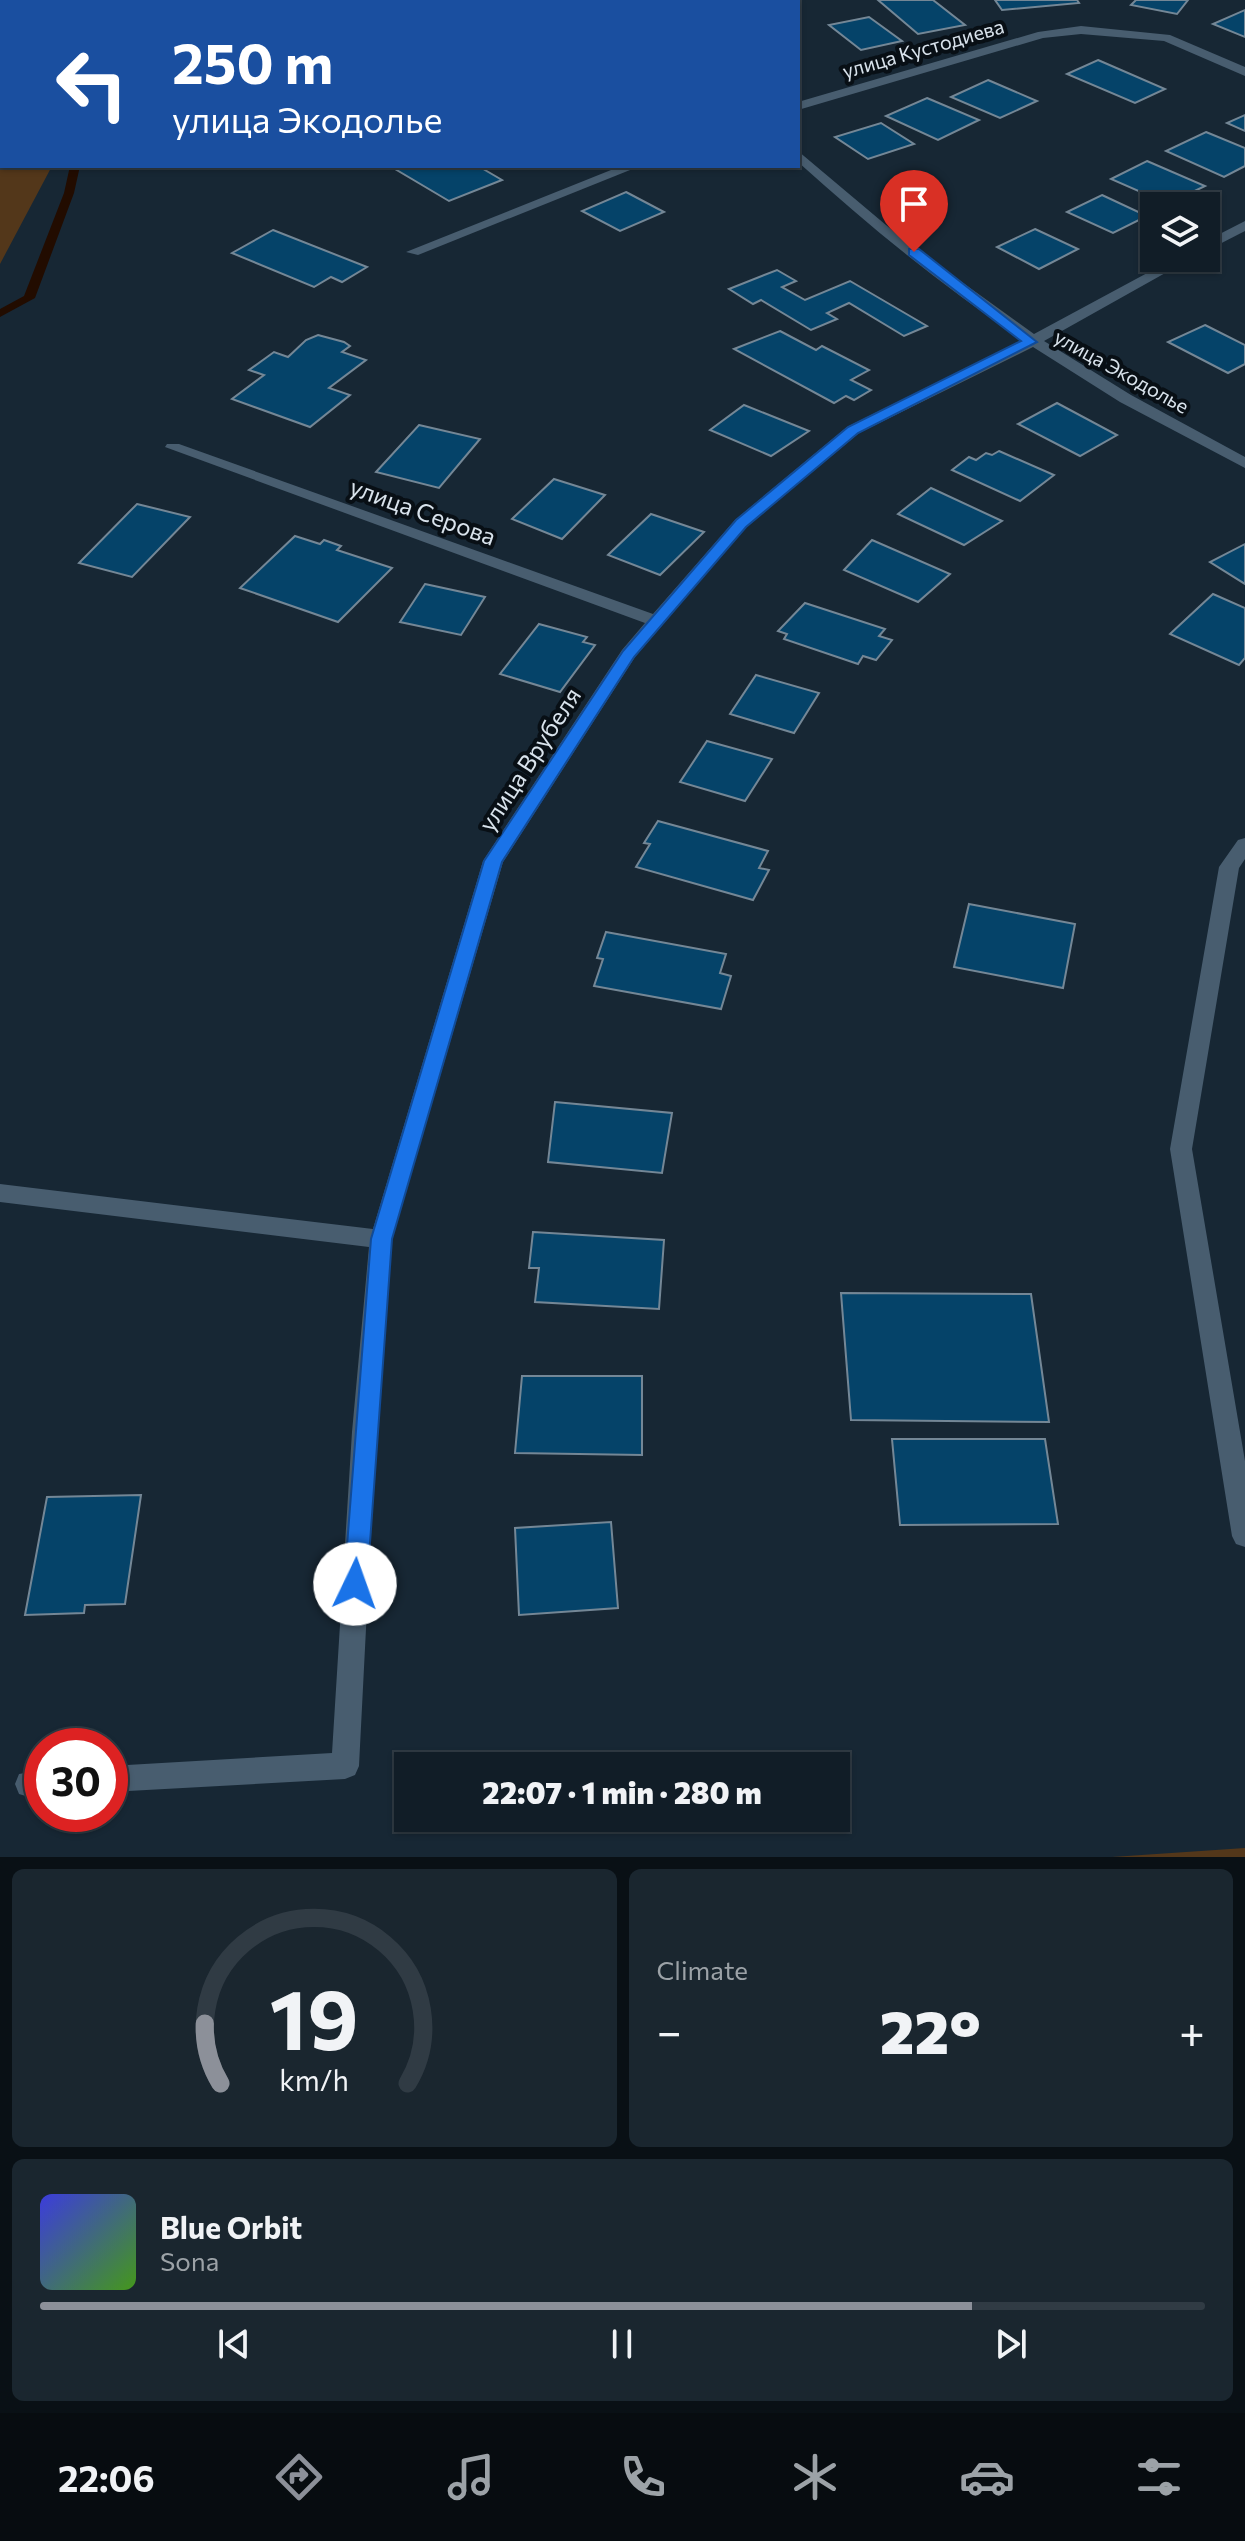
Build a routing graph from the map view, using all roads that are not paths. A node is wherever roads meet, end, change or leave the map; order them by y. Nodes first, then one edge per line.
1 (1245, 72) edge
2 (800, 105) edge
3 (800, 157) edge
4 (628, 168) edge
5 (1245, 225) edge
6 (1220, 239) edge
7 (413, 252) dead end
8 (1159, 272) edge
9 (1031, 342) junction
10 (173, 447) dead end
11 (1245, 463) edge
12 (656, 621) junction
13 (1245, 845) edge
14 (0, 1193) edge
15 (381, 1239) junction
16 (1245, 1536) edge
17 (128, 1778) edge

1 - 2 street, улица Кустодиева
3 - 9 street, улица Экодолье
4 - 7 street
5 - 6 street
8 - 9 street, улица Врубеля
9 - 11 street, улица Экодолье
9 - 12 street, улица Врубеля
10 - 12 street, улица Серова
12 - 15 street, улица Врубеля
13 - 16 street
14 - 15 street
15 - 17 street, улица Врубеля

